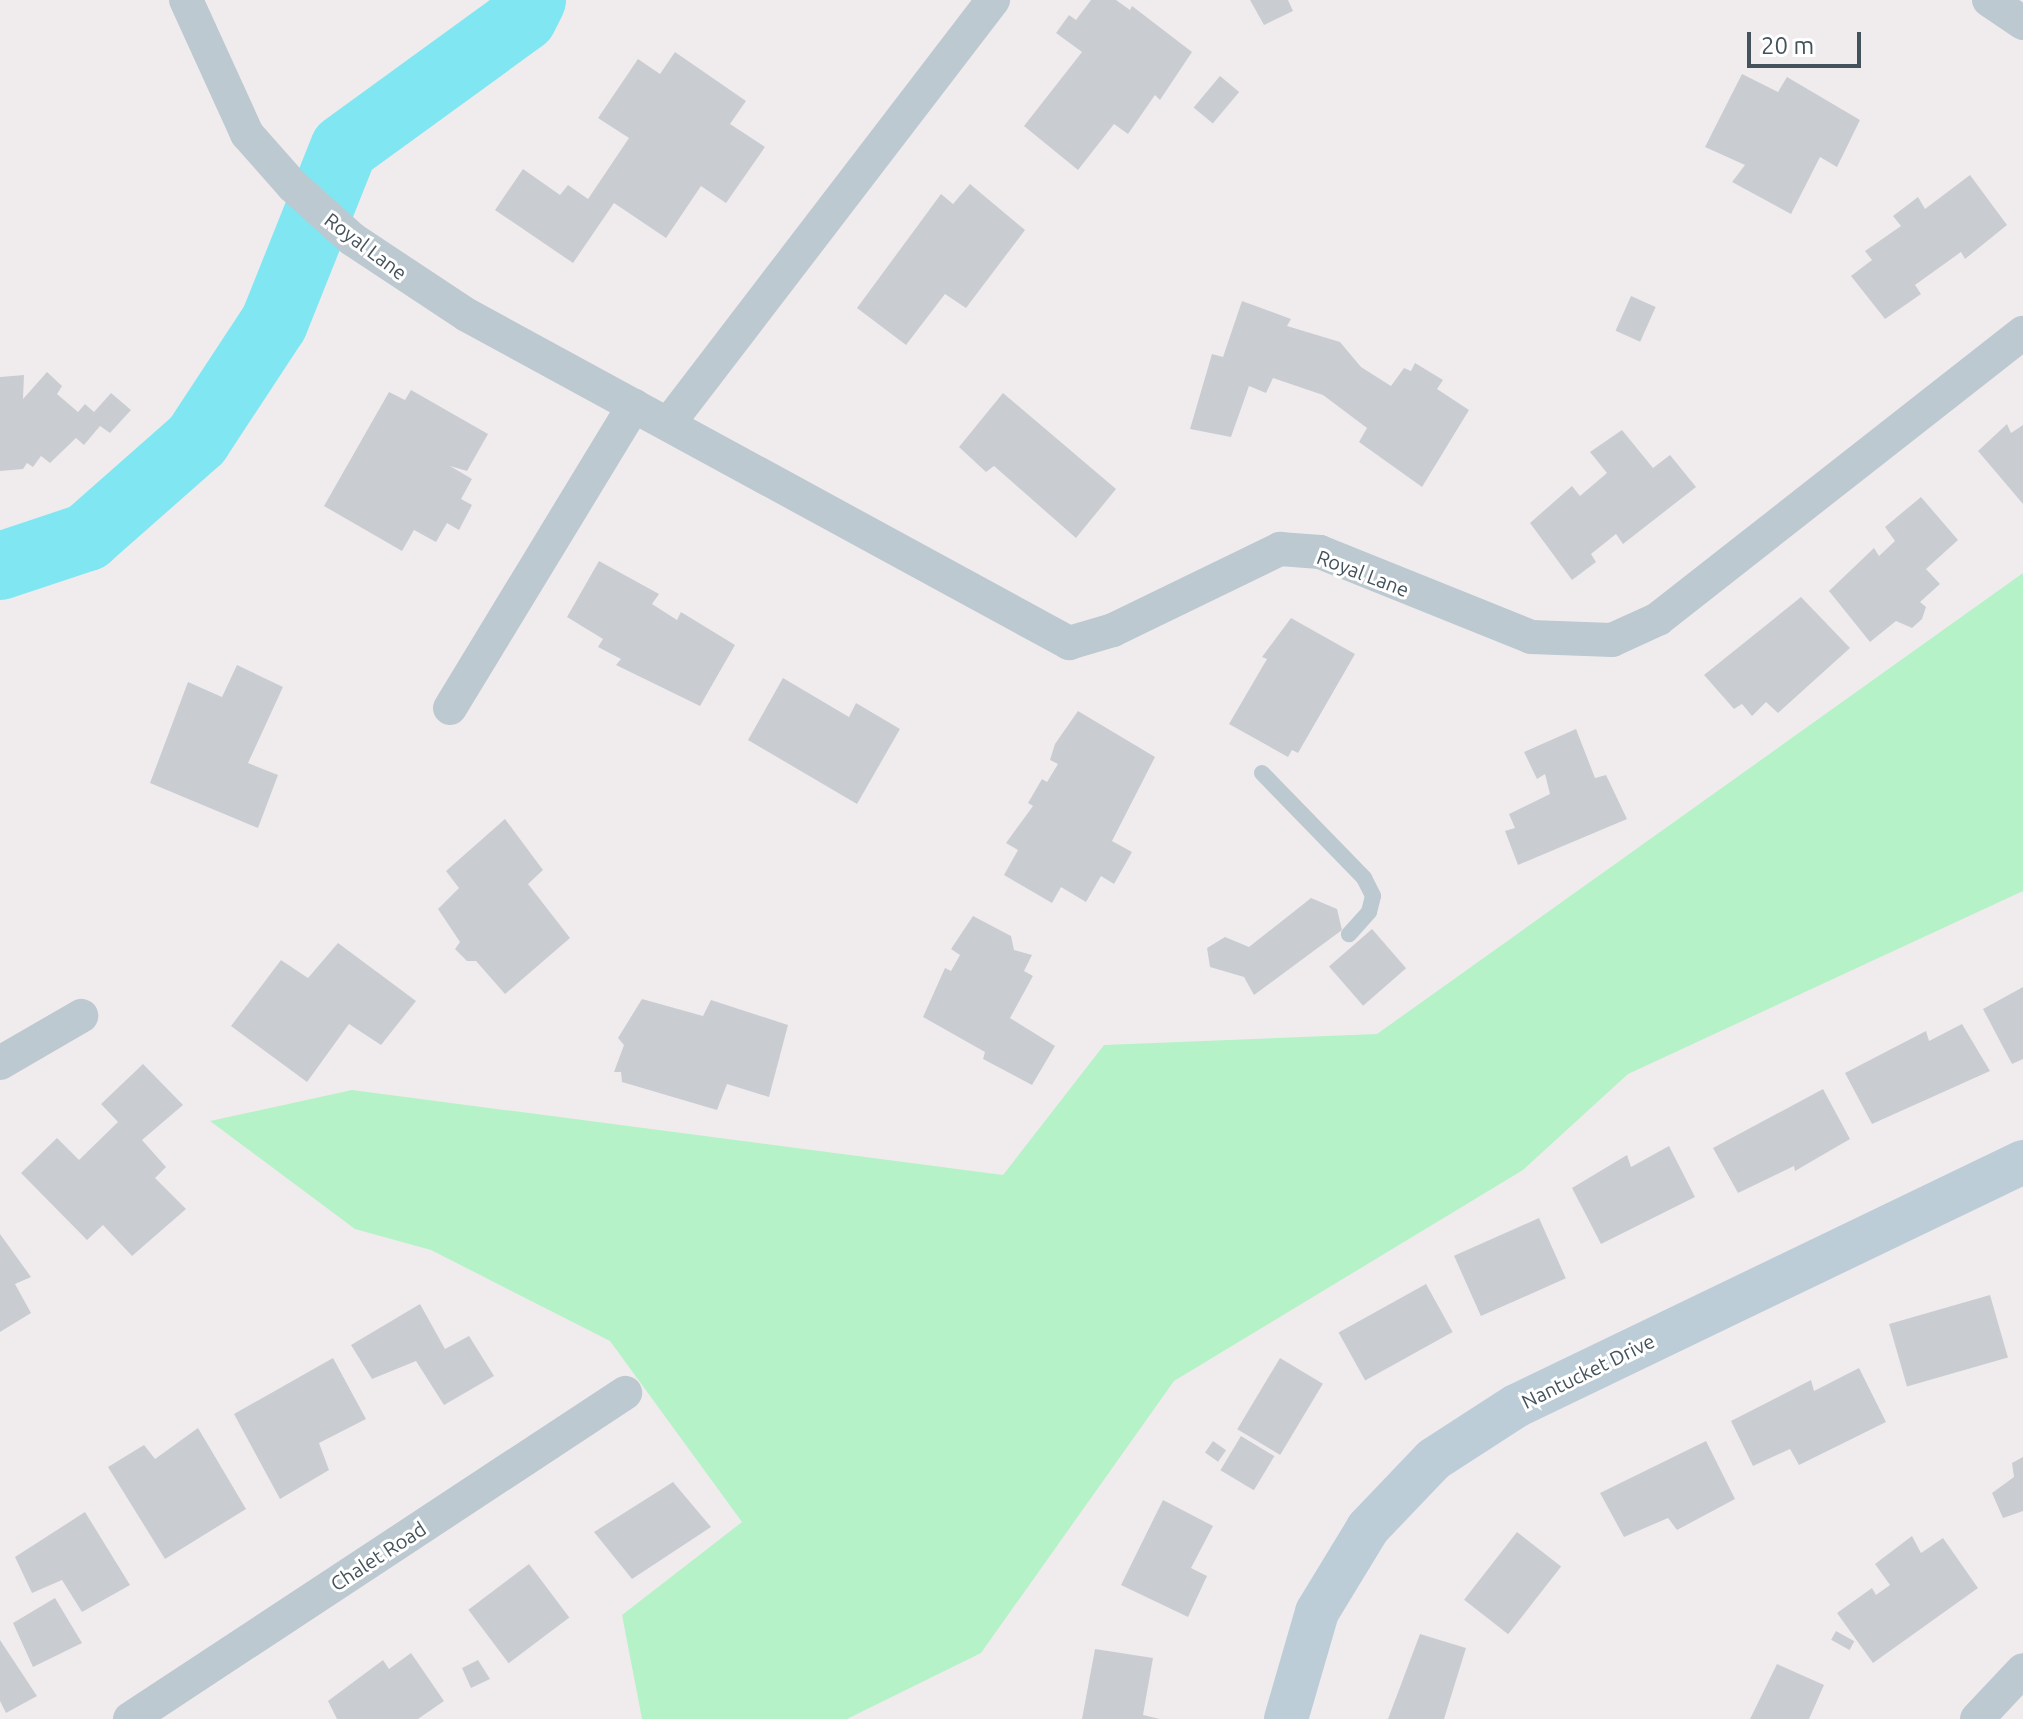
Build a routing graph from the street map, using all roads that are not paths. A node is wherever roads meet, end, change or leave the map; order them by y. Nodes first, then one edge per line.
1 (186, 0) edge
2 (993, 0) edge
3 (1989, 0) edge
4 (2023, 23) edge
5 (2023, 333) edge
6 (634, 405) junction
7 (669, 423) junction
8 (450, 708) dead end
9 (1262, 773) dead end
10 (1349, 934) dead end
11 (81, 1016) dead end
12 (0, 1063) edge
13 (2023, 1162) edge
14 (625, 1393) dead end
15 (2023, 1670) edge
16 (130, 1719) edge
17 (1286, 1719) edge
18 (1977, 1719) edge

1 - 6 street, Royal Lane
2 - 7 street
3 - 4 street
5 - 7 street, Royal Lane
6 - 7 street, Royal Lane
6 - 8 street
9 - 10 lane
11 - 12 street
13 - 17 street, Nantucket Drive
14 - 16 street, Chalet Road
15 - 18 street

